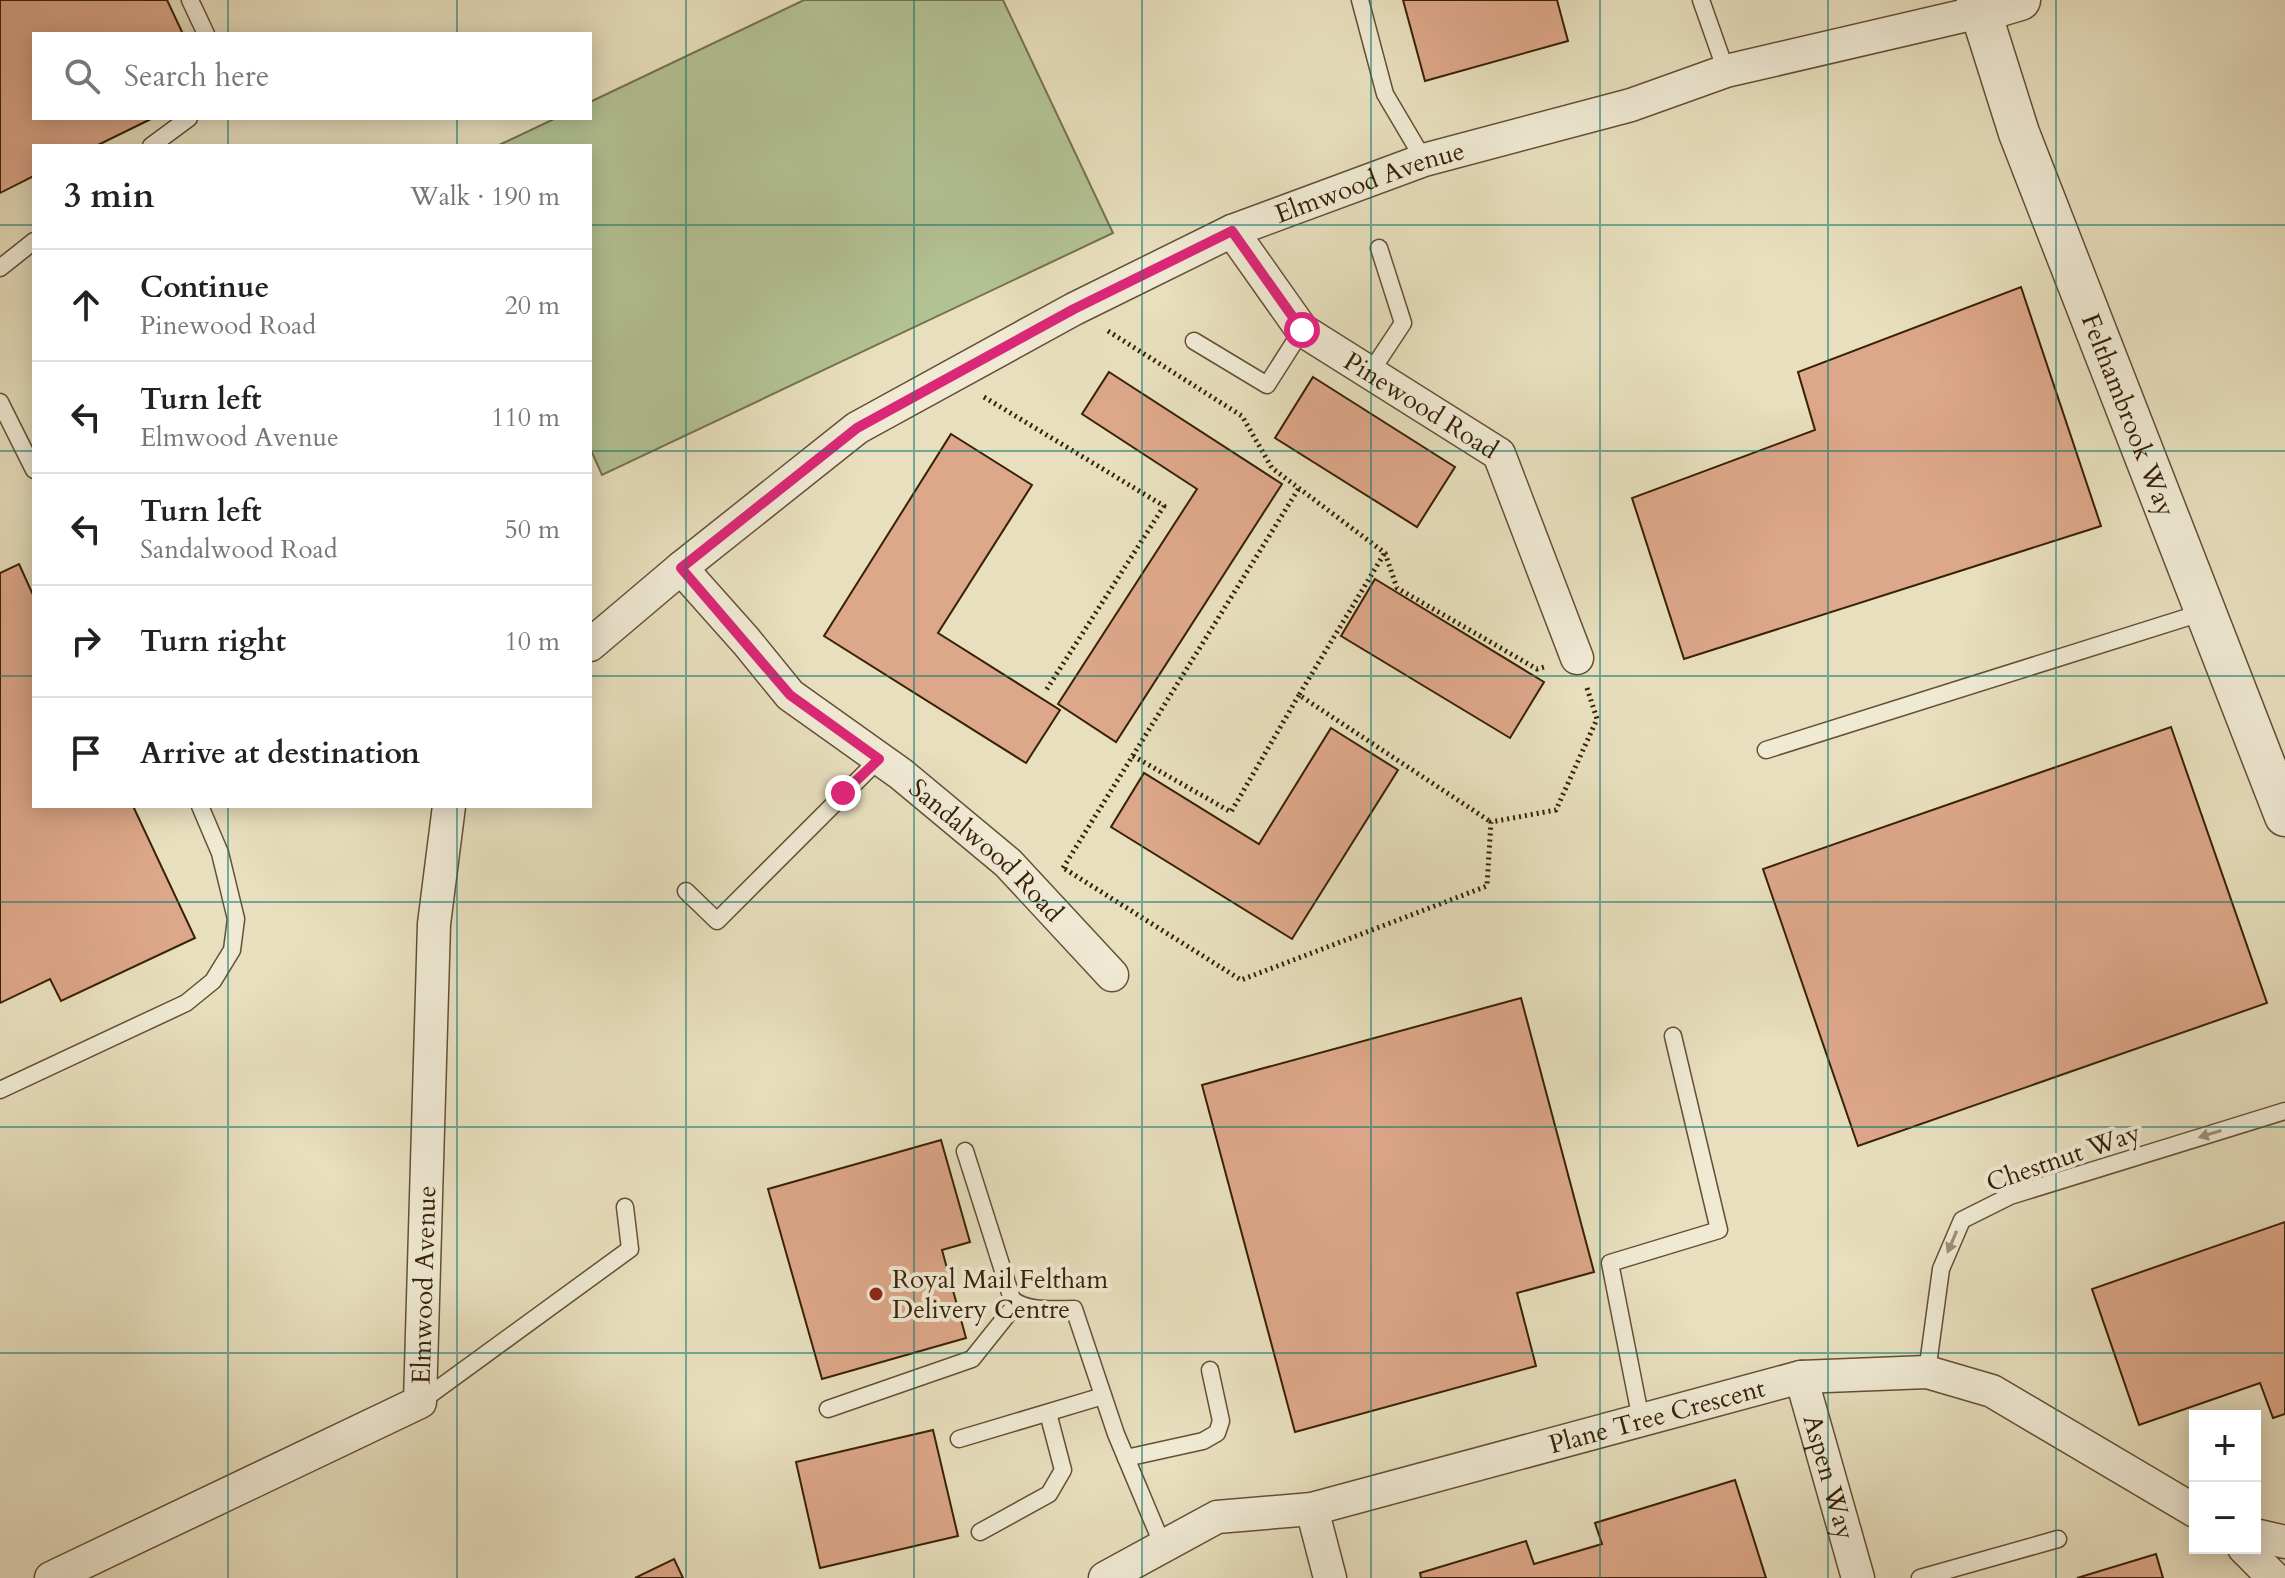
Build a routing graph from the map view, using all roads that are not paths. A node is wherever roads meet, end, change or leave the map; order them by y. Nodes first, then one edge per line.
1 (190, 0) edge
2 (1360, 0) edge
3 (1701, 0) edge
4 (2020, 0) edge
5 (1978, 6) edge
6 (205, 32) edge
7 (1726, 71) junction
8 (186, 120) edge
9 (153, 144) edge
10 (1424, 160) junction
11 (1232, 231) junction
12 (32, 243) edge
13 (1379, 248) dead end
14 (0, 268) edge
15 (1302, 330) junction
16 (1194, 341) dead end
17 (1370, 373) junction
18 (0, 402) edge
19 (32, 466) edge
20 (681, 568) junction
21 (2205, 612) junction
22 (592, 643) edge
23 (1577, 658) road end
24 (1766, 750) dead end
25 (879, 759) junction
26 (201, 808) edge
27 (449, 808) edge
28 (2285, 816) edge
29 (686, 891) dead end
30 (1112, 975) dead end
31 (1673, 1036) dead end
32 (0, 1090) edge
33 (2285, 1111) edge
34 (965, 1151) dead end
35 (625, 1207) dead end
36 (1016, 1304) junction
37 (1210, 1370) dead end
38 (1927, 1372) junction
39 (1801, 1377) junction
40 (1103, 1396) junction
41 (420, 1402) junction
42 (828, 1409) dead end
43 (1048, 1413) junction
44 (1641, 1420) junction
45 (959, 1439) dead end
46 (1126, 1458) junction
47 (2189, 1507) edge
48 (1312, 1509) junction
49 (980, 1532) dead end
50 (2261, 1536) edge
51 (2058, 1539) dead end
52 (2285, 1542) edge
53 (1163, 1546) junction
54 (2250, 1554) edge
55 (51, 1578) edge
56 (1105, 1578) edge
57 (1330, 1578) edge
58 (1858, 1578) edge
59 (1920, 1578) edge
60 (2274, 1578) edge

1 - 6 lane
2 - 10 lane
3 - 7 lane
4 - 5 street, Elmwood Avenue
5 - 7 street, Elmwood Avenue
5 - 21 street, Felthambrook Way
7 - 10 street, Elmwood Avenue
8 - 9 lane
10 - 11 street, Elmwood Avenue
11 - 15 street, Pinewood Road
11 - 20 street, Elmwood Avenue
12 - 14 lane
13 - 17 lane
15 - 16 lane
15 - 17 street, Pinewood Road
17 - 23 street, Pinewood Road
18 - 19 lane
20 - 22 street, Elmwood Avenue
20 - 25 street, Sandalwood Road
21 - 24 lane
21 - 28 street, Felthambrook Way
25 - 29 lane
25 - 30 street, Sandalwood Road
26 - 32 lane
27 - 41 street, Elmwood Avenue
31 - 44 lane
33 -> 38 lane, Chestnut Way
34 - 36 lane
35 - 41 lane
36 - 40 lane
36 - 42 lane
37 - 46 lane
38 - 39 street, Plane Tree Crescent
38 - 47 street, Plane Tree Crescent
39 - 44 street, Plane Tree Crescent
39 - 58 street, Aspen Way
40 - 43 lane
40 - 46 lane
41 - 55 street, Elmwood Avenue
43 - 45 lane
43 - 49 lane
44 - 48 street, Plane Tree Crescent
46 - 53 lane
48 - 53 street, Plane Tree Crescent
48 - 57 street
50 - 52 street
51 - 59 lane
53 - 56 street, Plane Tree Crescent
54 - 60 street

